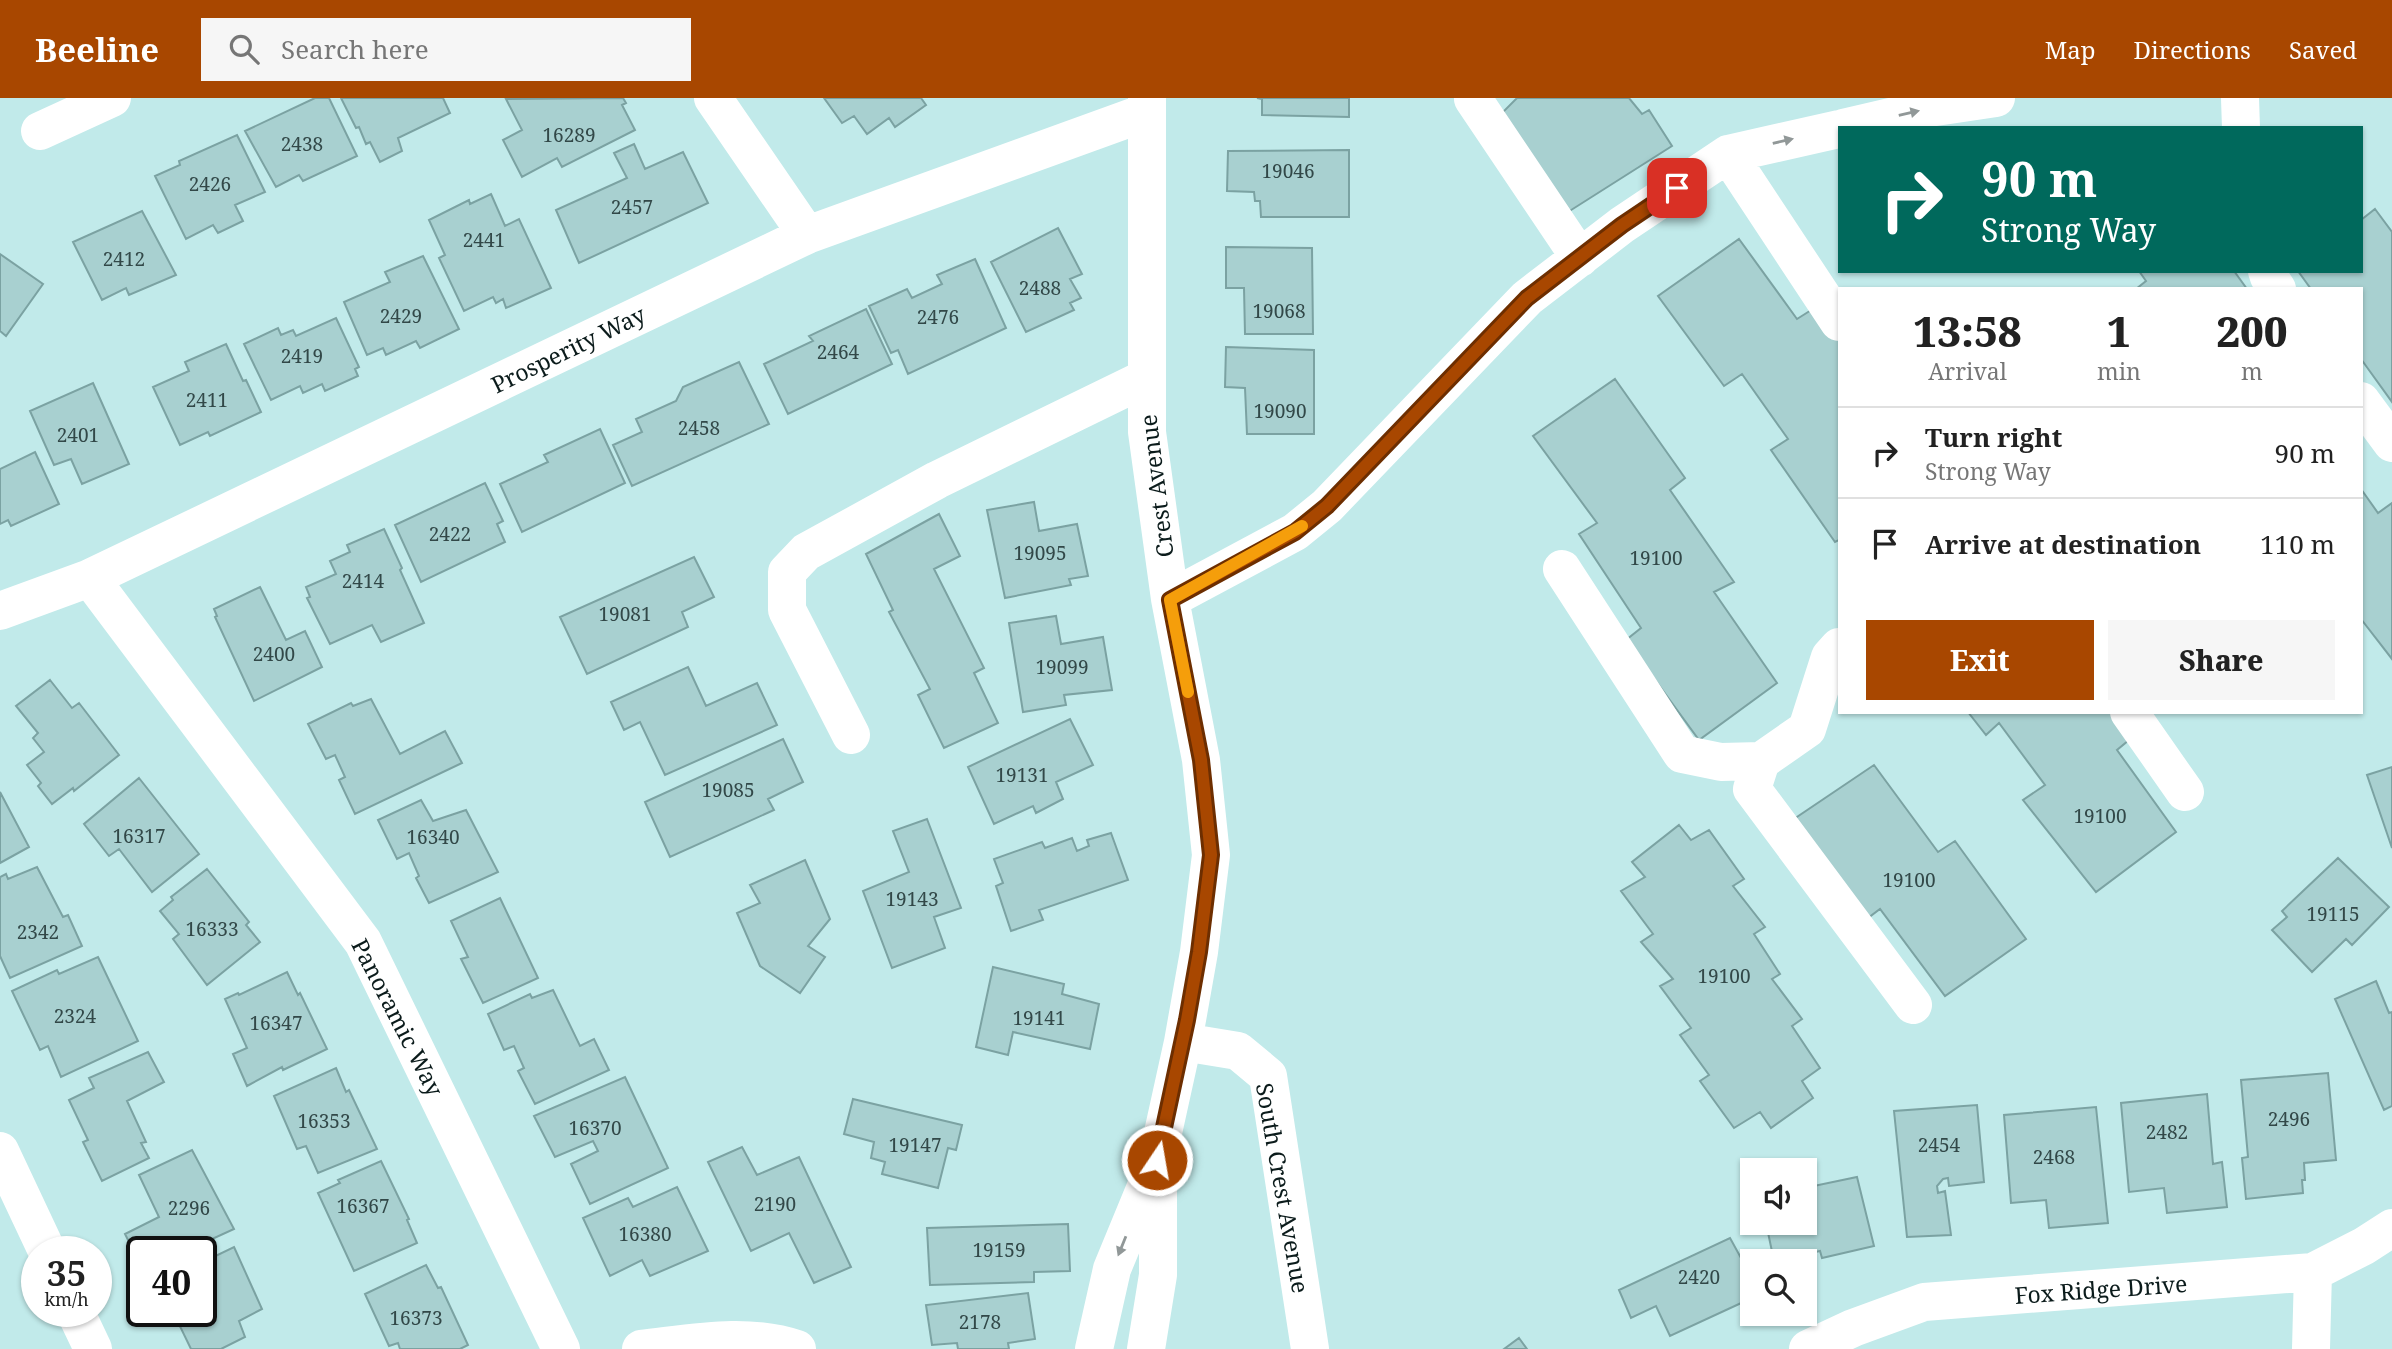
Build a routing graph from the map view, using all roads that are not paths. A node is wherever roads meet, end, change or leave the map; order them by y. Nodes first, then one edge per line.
1 (112, 98) edge
2 (713, 98) edge
3 (1996, 98) edge
4 (2240, 98) edge
5 (1473, 99) edge
6 (1147, 105) edge
7 (1850, 126) edge
8 (2241, 126) edge
9 (1838, 129) edge
10 (40, 131) dead end
11 (1728, 153) junction
12 (807, 234) junction
13 (1580, 258) junction
14 (1838, 320) edge
15 (1146, 378) junction
16 (2363, 404) edge
17 (2392, 443) edge
18 (1562, 569) dead end
19 (90, 578) junction
20 (1170, 600) junction
21 (0, 611) edge
22 (1838, 648) edge
23 (2130, 714) edge
24 (851, 734) dead end
25 (1761, 761) junction
26 (2185, 793) dead end
27 (1913, 1005) dead end
28 (1183, 1042) junction
29 (0, 1151) edge
30 (1157, 1160) junction
31 (2392, 1228) edge
32 (40, 1236) edge
33 (2313, 1272) junction
34 (83, 1327) edge
35 (93, 1349) edge
36 (561, 1349) edge
37 (641, 1349) edge
38 (797, 1349) edge
39 (1094, 1349) edge
40 (1146, 1349) edge
41 (1310, 1349) edge
42 (1808, 1349) edge
43 (2311, 1349) edge

1 - 10 street
2 - 12 street
7 -> 3 street
4 - 8 street
5 - 13 street
6 - 12 street, Prosperity Way
6 - 15 street, Crest Avenue
11 -> 9 street
11 - 13 street
11 - 14 street
12 - 19 street, Prosperity Way
13 - 20 street
15 - 20 street, Crest Avenue
15 - 24 street
16 - 17 street
18 - 25 street
19 - 21 street, Prosperity Way
19 - 36 street, Panoramic Way
20 - 28 street, Crest Avenue
22 - 25 street
23 - 26 street
25 - 27 street
28 - 30 street, Crest Avenue
28 - 41 street, South Crest Avenue
29 - 32 street
30 -> 39 street, Crest Avenue
30 - 40 street, Crest Avenue
31 - 33 street, Fox Ridge Drive
33 - 42 street, Fox Ridge Drive
33 - 43 street
34 - 35 street
37 - 38 street

